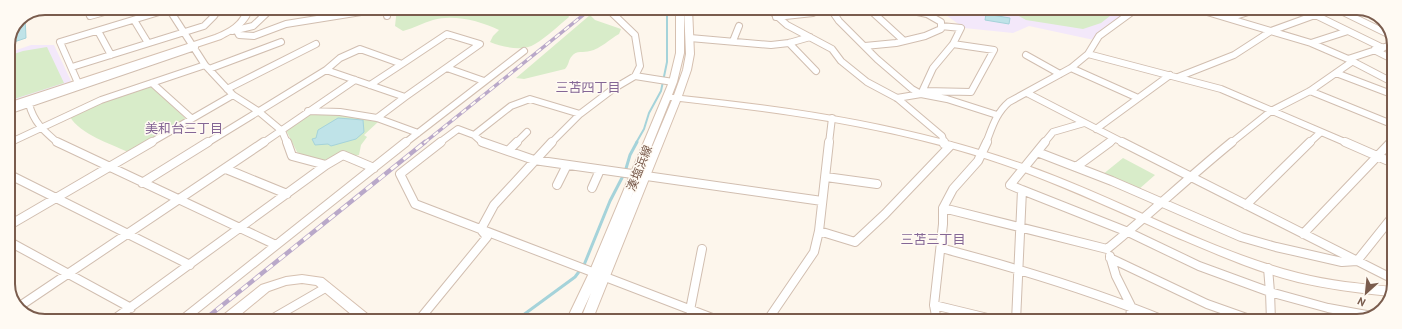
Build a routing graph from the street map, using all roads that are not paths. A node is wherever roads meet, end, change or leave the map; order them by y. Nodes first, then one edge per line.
1 (150, 15) edge
2 (173, 15) edge
3 (214, 15) edge
4 (246, 15) edge
5 (263, 15) edge
6 (342, 15) edge
7 (614, 15) edge
8 (680, 15) edge
9 (688, 15) edge
10 (794, 15) edge
11 (835, 15) edge
12 (876, 15) edge
13 (929, 15) edge
14 (1128, 15) edge
15 (1218, 15) edge
16 (1238, 15) edge
17 (1312, 15) edge
18 (1317, 15) edge
19 (1349, 15) edge
20 (776, 17) joint
21 (1228, 18) junction
22 (134, 20) junction
23 (739, 26) dead end
24 (941, 26) junction
25 (98, 31) junction
26 (234, 31) junction
27 (1271, 31) junction
28 (1348, 31) junction
29 (1382, 31) edge
30 (185, 32) junction
31 (810, 37) junction
32 (690, 38) junction
33 (903, 40) junction
34 (733, 41) junction
35 (281, 42) dead end
36 (148, 43) junction
37 (789, 43) junction
38 (1311, 43) junction
39 (316, 44) dead end
40 (953, 44) junction
41 (865, 46) junction
42 (194, 47) junction
43 (1387, 47) edge
44 (1383, 48) junction
45 (1374, 50) junction
46 (524, 51) dead end
47 (1088, 54) junction
48 (111, 55) junction
49 (1026, 55) dead end
50 (1387, 56) edge
51 (1350, 60) junction
52 (402, 64) junction
53 (72, 67) junction
54 (207, 67) junction
55 (447, 68) junction
56 (1071, 68) junction
57 (326, 70) junction
58 (816, 71) dead end
59 (1336, 73) junction
60 (1060, 74) junction
61 (1170, 75) junction
62 (635, 76) junction
63 (1178, 77) junction
64 (1387, 79) edge
65 (355, 80) junction
66 (484, 81) junction
67 (673, 82) junction
68 (78, 83) junction
69 (152, 83) junction
70 (370, 85) junction
71 (227, 89) junction
72 (1310, 91) junction
73 (922, 93) junction
74 (1027, 93) junction
75 (1387, 93) edge
76 (233, 95) junction
77 (405, 97) junction
78 (673, 98) junction
79 (897, 98) junction
80 (1138, 98) junction
81 (15, 104) edge
82 (29, 104) junction
83 (15, 109) edge
84 (258, 111) junction
85 (308, 111) junction
86 (1271, 111) junction
87 (580, 114) junction
88 (997, 116) junction
89 (191, 118) junction
90 (377, 118) junction
91 (832, 118) junction
92 (1387, 122) edge
93 (1084, 123) junction
94 (41, 128) junction
95 (1096, 129) junction
96 (282, 131) junction
97 (527, 132) dead end
98 (1321, 132) junction
99 (418, 133) junction
100 (474, 135) junction
101 (1115, 139) junction
102 (15, 141) edge
103 (947, 145) junction
104 (1387, 146) edge
105 (508, 151) junction
106 (1037, 152) junction
107 (980, 154) junction
108 (1377, 156) junction
109 (534, 160) junction
110 (1387, 160) edge
111 (326, 165) junction
112 (567, 166) junction
113 (109, 167) junction
114 (1076, 167) junction
115 (374, 168) junction
116 (1024, 168) junction
117 (226, 169) junction
118 (600, 170) junction
119 (641, 175) junction
120 (826, 177) junction
121 (1189, 177) junction
122 (15, 178) edge
123 (142, 183) junction
124 (877, 184) dead end
125 (557, 185) dead end
126 (592, 188) dead end
127 (1022, 190) junction
128 (287, 194) junction
129 (54, 200) junction
130 (180, 200) junction
131 (822, 200) junction
132 (1161, 203) junction
133 (1246, 206) junction
134 (942, 208) junction
135 (1145, 218) junction
136 (15, 222) edge
137 (1387, 223) edge
138 (1020, 227) junction
139 (240, 228) junction
140 (480, 229) junction
141 (819, 231) junction
142 (1128, 232) junction
143 (128, 233) junction
144 (1303, 234) junction
145 (15, 245) edge
146 (276, 245) junction
147 (940, 248) junction
148 (702, 249) dead end
149 (1107, 249) junction
150 (1110, 258) junction
151 (1357, 260) junction
152 (190, 264) junction
153 (1018, 268) junction
154 (1268, 268) junction
155 (68, 273) junction
156 (600, 275) junction
157 (1387, 276) edge
158 (327, 287) junction
159 (1386, 291) edge
160 (1270, 292) junction
161 (22, 304) edge
162 (934, 304) junction
163 (1131, 306) junction
164 (130, 308) junction
165 (690, 310) junction
166 (122, 314) edge
167 (190, 314) edge
168 (233, 314) edge
169 (280, 314) edge
170 (359, 314) edge
171 (424, 314) edge
172 (576, 314) edge
173 (588, 314) edge
174 (701, 314) edge
175 (772, 314) edge
176 (936, 314) edge
177 (973, 314) edge
178 (1016, 314) edge
179 (1130, 314) edge
180 (1150, 314) edge
181 (1235, 314) edge
182 (1271, 314) edge
183 (1361, 314) edge

1 - 22 street
2 - 30 street
3 - 30 street
4 - 26 street
5 - 26 street
6 - 26 street
7 - 62 street
8 - 67 street, 湊塩浜線
9 - 32 street, 湊塩浜線
10 - 20 street
11 - 41 street
12 - 33 street
13 - 24 street
14 - 47 street
15 - 21 street
16 - 21 street
17 - 27 street
18 - 28 street
19 - 29 street
20 - 31 street
21 - 27 street
22 - 25 street
22 - 36 street
23 - 34 street
24 - 33 street
24 - 40 street
25 - 48 street
25 - 53 street
26 - 42 street
27 - 38 street
27 - 63 street
28 - 38 street
28 - 44 street
30 - 36 street
30 - 42 street
31 - 37 street
31 - 79 street
32 - 34 street
32 - 78 street, 湊塩浜線
33 - 41 street
34 - 37 street
35 - 54 street
36 - 48 street
37 - 58 street
38 - 51 street
39 - 71 street
40 - 73 street
40 - 73 street
41 - 73 street
42 - 54 street
42 - 68 street
42 - 82 street
43 - 44 street
44 - 45 street
45 - 50 street
45 - 51 street
46 - 66 street
47 - 56 street
47 - 61 street
48 - 53 street
49 - 60 street
51 - 59 street
51 - 64 street
52 - 55 street
52 - 57 street
52 - 70 street
53 - 68 street
54 - 69 street
54 - 71 street
55 - 66 street
55 - 77 street
56 - 60 street
56 - 80 street
57 - 65 street
57 - 84 street
59 - 72 street
59 - 75 street
60 - 74 street
61 - 63 street
61 - 80 street
62 - 67 street
62 - 87 street
63 - 86 street
65 - 70 street
65 - 85 street
66 - 99 street
67 - 78 street, 湊塩浜線
68 - 81 street
69 - 89 street
69 - 94 street
70 - 77 street
71 - 76 street
72 - 86 street
72 - 92 street
73 - 79 street
73 - 88 street
74 - 88 street
74 - 93 street
76 - 84 street
76 - 89 street
77 - 90 street
78 - 91 street
78 - 119 street, 湊塩浜線
79 - 103 street
80 - 95 street
82 - 83 street
82 - 94 street
84 - 96 street
84 - 123 street
85 - 90 street
85 - 96 street
86 - 98 street
86 - 121 street
87 - 100 street
87 - 109 street
88 - 107 street
89 - 113 street
90 - 99 street
91 - 103 street
91 - 120 street
93 - 95 street
93 - 106 street
94 - 102 street
94 - 113 street
95 - 101 street
96 - 111 street
96 - 117 street
97 - 105 street
98 - 108 street
98 - 133 street
99 - 115 street
100 - 105 street
100 - 140 street
101 - 114 street
101 - 121 street
103 - 107 street
103 - 141 street
104 - 108 street
105 - 109 street
106 - 114 street
106 - 116 street
107 - 116 street
107 - 134 street
108 - 110 street
108 - 144 street
109 - 112 street
109 - 140 street
111 - 115 street
111 - 128 street
112 - 118 street
112 - 125 street
113 - 123 street
113 - 129 street
114 - 132 street
115 - 146 street
116 - 127 street
116 - 135 street
117 - 128 street
117 - 130 street
118 - 119 street
118 - 126 street
119 - 131 street
119 - 156 street, 湊塩浜線
120 - 124 street
120 - 131 street
121 - 132 street
121 - 133 street
122 - 129 street
123 - 130 street
127 - 138 street
127 - 142 street
128 - 139 street
129 - 136 street
129 - 143 street
130 - 139 street
130 - 143 street
131 - 141 street
132 - 135 street
132 - 151 street
133 - 144 street
134 - 138 street
134 - 147 street
135 - 142 street
135 - 154 street
137 - 151 street
138 - 149 street
138 - 153 street
139 - 146 street
139 - 152 street
140 - 156 street
140 - 171 street
141 - 175 street
142 - 149 street
142 - 160 street
143 - 152 street
143 - 155 street
144 - 151 street
145 - 155 street
146 - 167 street
147 - 153 street
147 - 162 street
148 - 165 street
149 - 150 street
150 - 163 street
150 - 181 street
151 - 157 street
152 - 164 street
153 - 163 street
153 - 178 street
154 - 159 street
154 - 160 street
155 - 161 street
155 - 164 street
156 - 165 street
156 - 172 street, 湊塩浜線
156 - 173 street, 湊塩浜線
158 - 168 street
158 - 169 street
158 - 170 street
160 - 182 street
160 - 183 street
162 - 176 street
162 - 177 street
163 - 179 street
163 - 180 street
164 - 166 street
165 - 174 street

